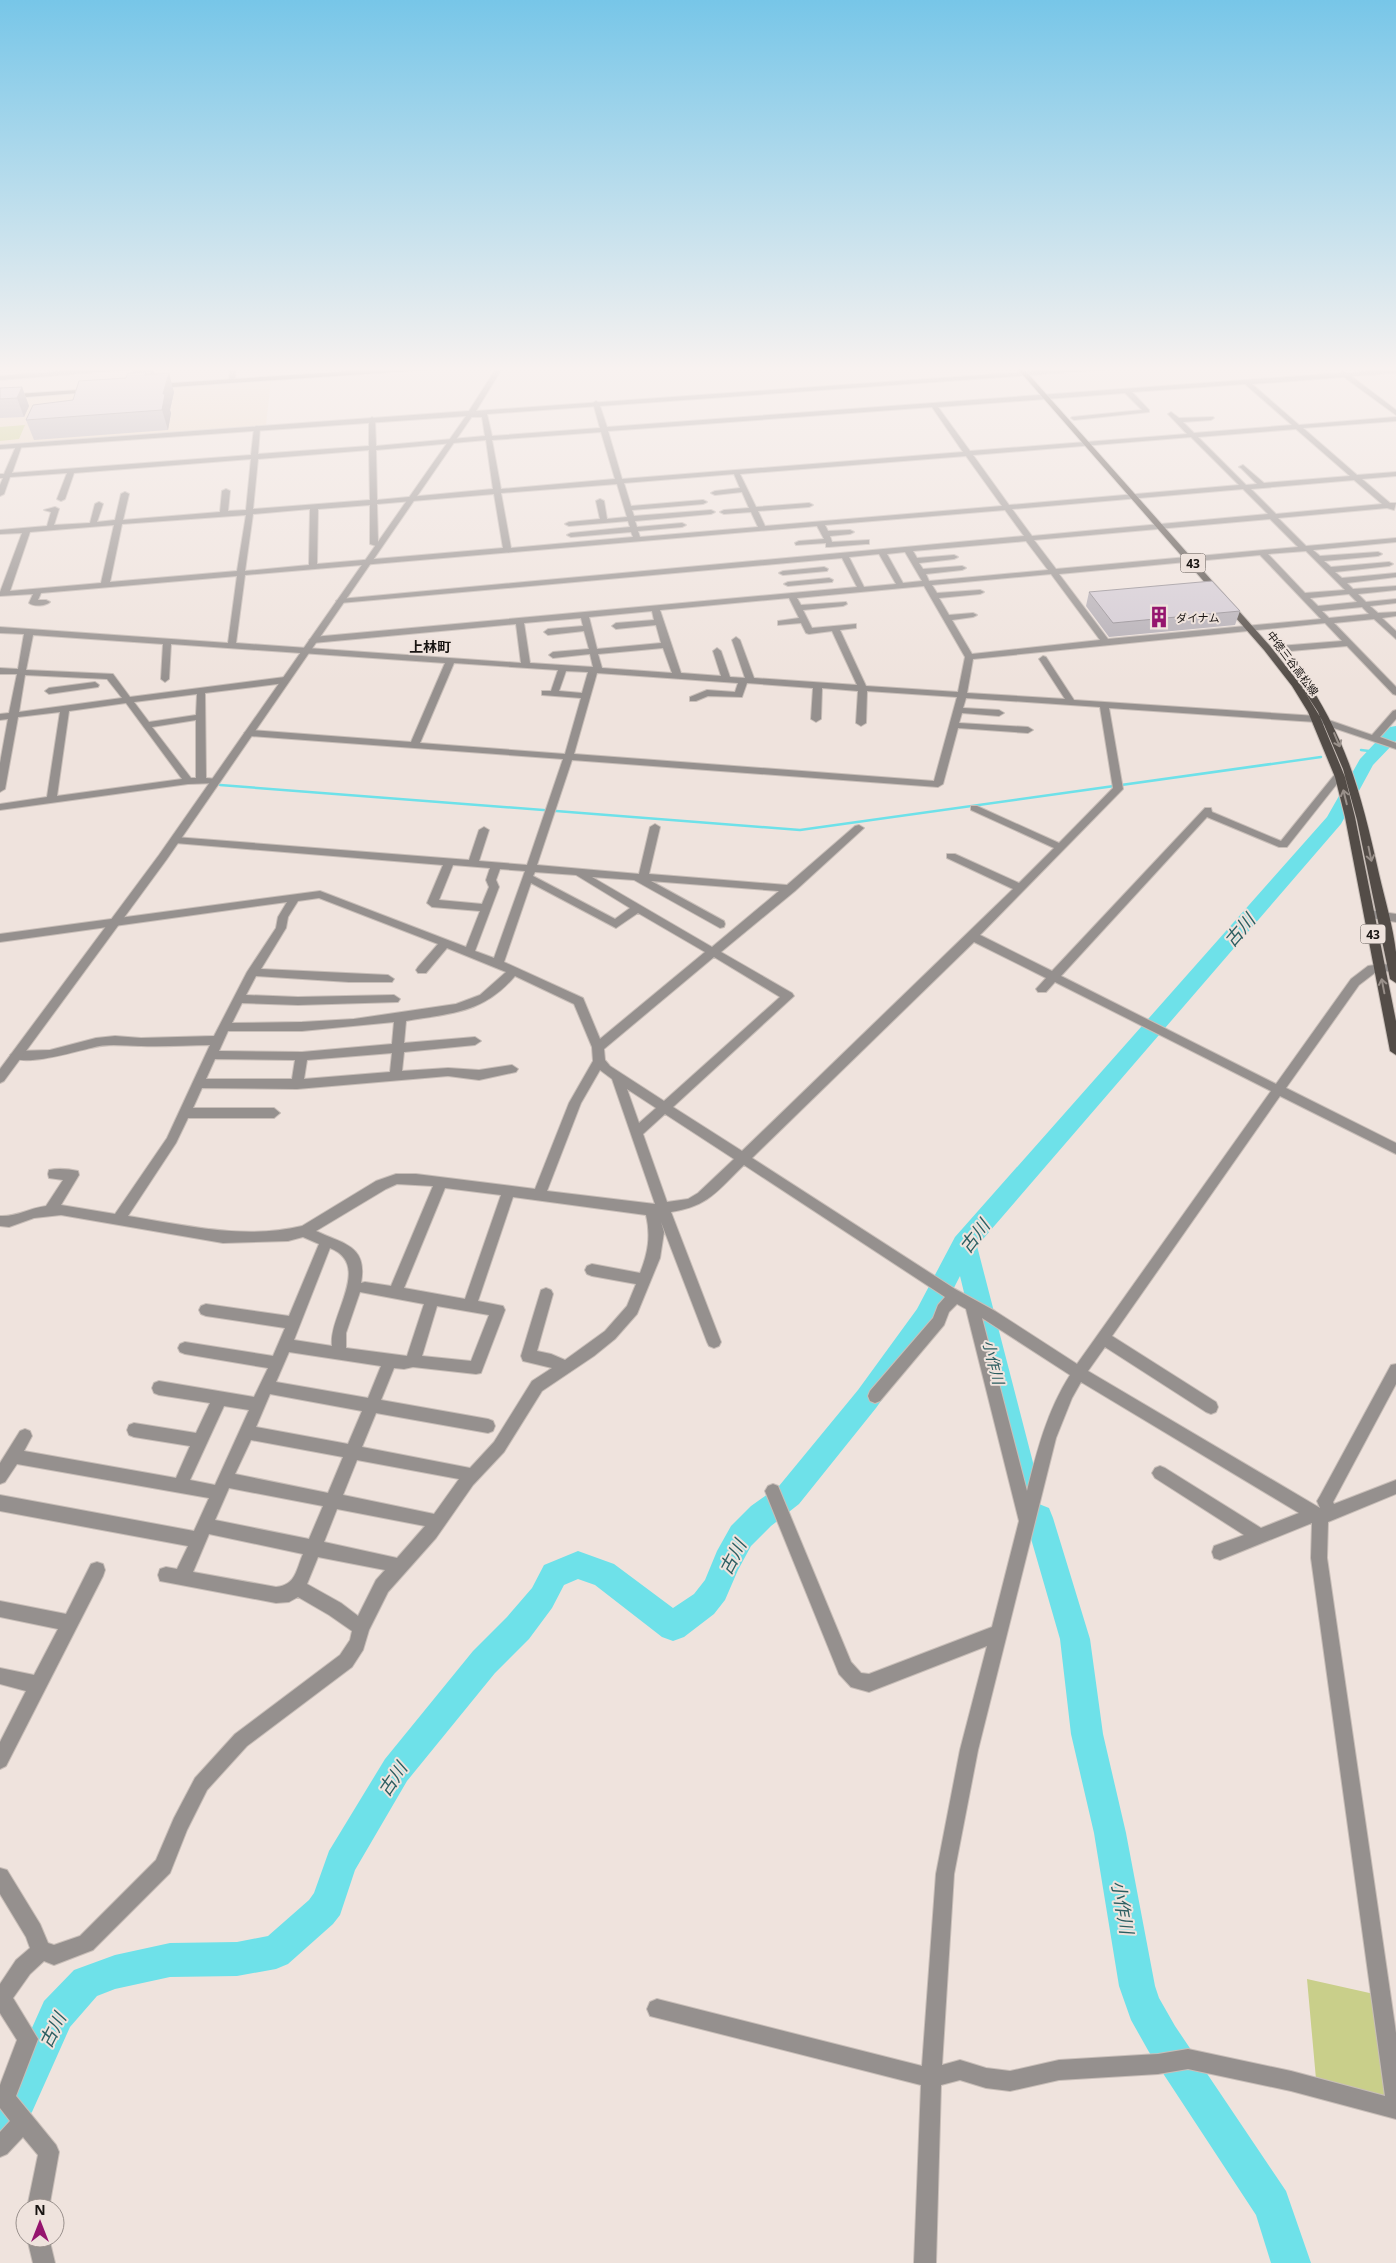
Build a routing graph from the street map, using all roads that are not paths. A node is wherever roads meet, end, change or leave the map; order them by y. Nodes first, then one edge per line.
1 (736, 472) edge
2 (49, 473) edge
3 (70, 473) edge
4 (253, 473) edge
5 (373, 473) edge
6 (429, 473) edge
7 (495, 473) edge
8 (617, 473) edge
9 (731, 473) edge
10 (982, 473) edge
11 (1118, 473) edge
12 (1229, 473) edge
13 (1248, 473) edge
14 (1350, 473) edge
15 (1396, 474) edge
16 (4, 476) edge
17 (1356, 478) junction
18 (740, 480) junction
19 (710, 482) dead end
20 (621, 485) junction
21 (1262, 485) junction
22 (661, 486) dead end
23 (1244, 487) junction
24 (745, 490) junction
25 (226, 491) dead end
26 (497, 491) junction
27 (715, 492) dead end
28 (0, 494) edge
29 (125, 494) dead end
30 (1138, 496) junction
31 (411, 498) junction
32 (61, 499) dead end
33 (600, 501) dead end
34 (373, 502) junction
35 (703, 502) dead end
36 (99, 504) dead end
37 (674, 504) junction
38 (1392, 505) edge
39 (314, 506) junction
40 (628, 508) junction
41 (1008, 508) junction
42 (48, 510) dead end
43 (754, 510) junction
44 (250, 511) junction
45 (711, 512) dead end
46 (724, 512) dead end
47 (1396, 512) edge
48 (224, 513) junction
49 (807, 513) junction
50 (678, 514) junction
51 (1273, 516) junction
52 (632, 518) junction
53 (604, 521) junction
54 (118, 522) junction
55 (94, 524) junction
56 (569, 524) dead end
57 (820, 524) junction
58 (682, 525) junction
59 (1165, 526) junction
60 (50, 528) junction
61 (27, 529) junction
62 (634, 529) junction
63 (763, 529) junction
64 (0, 532) edge
65 (602, 532) junction
66 (850, 532) dead end
67 (571, 535) dead end
68 (686, 535) junction
69 (637, 539) junction
70 (1030, 539) junction
71 (827, 540) junction
72 (1396, 540) edge
73 (604, 542) junction
74 (866, 542) dead end
75 (799, 543) dead end
76 (379, 545) junction
77 (1306, 548) junction
78 (507, 550) junction
79 (908, 550) junction
80 (882, 552) junction
81 (1262, 553) junction
82 (1378, 554) dead end
83 (844, 555) junction
84 (834, 556) junction
85 (1358, 556) junction
86 (954, 557) dead end
87 (818, 558) junction
88 (1199, 558) junction
89 (1190, 559) junction
90 (1318, 559) junction
91 (777, 561) junction
92 (914, 561) junction
93 (367, 562) junction
94 (1388, 564) dead end
95 (1369, 566) junction
96 (313, 567) junction
97 (962, 568) dead end
98 (824, 569) junction
99 (1328, 570) junction
100 (920, 572) junction
101 (1054, 572) junction
102 (783, 573) junction
103 (242, 574) junction
104 (1396, 575) edge
105 (829, 580) junction
106 (1340, 580) junction
107 (788, 584) junction
108 (927, 584) junction
109 (105, 585) junction
110 (901, 586) junction
111 (1396, 588) edge
112 (38, 590) junction
113 (862, 590) junction
114 (834, 592) junction
115 (980, 592) dead end
116 (1351, 592) junction
117 (2, 593) edge
118 (793, 596) junction
119 (934, 596) junction
120 (1303, 596) junction
121 (340, 601) junction
122 (1396, 601) edge
123 (46, 602) dead end
124 (843, 604) dead end
125 (1363, 604) junction
126 (798, 608) junction
127 (655, 609) junction
128 (1316, 609) junction
129 (1396, 614) edge
130 (973, 615) dead end
131 (585, 616) junction
132 (1376, 616) junction
133 (947, 618) junction
134 (804, 620) junction
135 (520, 621) junction
136 (1328, 621) junction
137 (659, 622) junction
138 (781, 623) dead end
139 (616, 626) dead end
140 (853, 626) dead end
141 (1260, 627) junction
142 (588, 628) junction
143 (835, 628) junction
144 (1250, 628) junction
145 (1392, 628) edge
146 (0, 630) edge
147 (29, 632) junction
148 (548, 632) dead end
149 (1396, 636) edge
150 (313, 640) junction
151 (736, 640) dead end
152 (167, 641) junction
153 (1106, 642) junction
154 (1348, 643) junction
155 (232, 645) junction
156 (666, 645) junction
157 (306, 650) junction
158 (594, 651) junction
159 (716, 651) dead end
160 (553, 655) dead end
161 (1284, 655) junction
162 (969, 657) junction
163 (1042, 659) dead end
164 (451, 660) junction
165 (526, 665) junction
166 (563, 668) junction
167 (596, 670) junction
168 (0, 671) edge
169 (22, 672) junction
170 (677, 675) junction
171 (165, 678) dead end
172 (726, 679) junction
173 (285, 680) junction
174 (747, 680) junction
175 (95, 685) dead end
176 (818, 685) junction
177 (71, 688) junction
178 (863, 688) junction
179 (49, 691) dead end
180 (201, 691) junction
181 (1396, 692) edge
182 (962, 695) junction
183 (585, 696) junction
184 (998, 697) junction
185 (693, 699) dead end
186 (128, 701) junction
187 (1071, 702) junction
188 (1104, 704) junction
189 (67, 709) junction
190 (958, 710) junction
191 (819, 712) dead end
192 (999, 713) junction
193 (1396, 713) edge
194 (14, 716) junction
195 (0, 717) edge
196 (201, 717) junction
197 (1317, 719) junction
198 (1329, 722) junction
199 (861, 723) dead end
200 (152, 724) dead end
201 (954, 725) junction
202 (1000, 728) junction
203 (1028, 730) dead end
204 (248, 733) junction
205 (1377, 739) junction
206 (414, 745) junction
207 (1396, 746) edge
208 (569, 756) junction
209 (1340, 776) junction
210 (188, 782) junction
211 (201, 782) junction
212 (215, 782) junction
213 (0, 789) edge
214 (52, 800) junction
215 (0, 807) edge
216 (974, 808) dead end
217 (655, 827) dead end
218 (858, 828) dead end
219 (484, 830) dead end
220 (175, 840) junction
221 (1060, 847) junction
222 (951, 856) dead end
223 (450, 861) junction
224 (473, 863) junction
225 (496, 865) junction
226 (529, 872) junction
227 (576, 872) junction
228 (639, 877) junction
229 (791, 888) junction
230 (1020, 888) junction
231 (288, 899) junction
232 (638, 907) junction
233 (486, 908) junction
234 (1369, 914) junction
235 (1383, 916) junction
236 (1396, 918) edge
237 (116, 922) junction
238 (720, 924) dead end
239 (0, 938) edge
240 (969, 940) junction
241 (445, 943) junction
242 (713, 950) junction
243 (469, 953) junction
244 (498, 964) junction
245 (422, 970) dead end
246 (513, 971) junction
247 (253, 972) junction
248 (1390, 972) edge
249 (349, 978) junction
250 (388, 978) dead end
251 (1053, 978) junction
252 (1042, 989) dead end
253 (239, 999) junction
254 (345, 999) junction
255 (394, 999) dead end
256 (400, 1018) junction
257 (224, 1027) junction
258 (219, 1040) junction
259 (475, 1041) dead end
260 (397, 1047) junction
261 (598, 1047) junction
262 (1396, 1051) edge
263 (16, 1055) junction
264 (212, 1055) junction
265 (302, 1056) junction
266 (599, 1060) junction
267 (512, 1069) dead end
268 (396, 1075) junction
269 (617, 1077) junction
270 (0, 1078) edge
271 (200, 1083) junction
272 (297, 1084) junction
273 (1278, 1090) junction
274 (665, 1109) junction
275 (185, 1113) junction
276 (274, 1113) dead end
277 (637, 1132) junction
278 (1396, 1148) edge
279 (742, 1159) junction
280 (54, 1174) dead end
281 (441, 1182) junction
282 (509, 1191) junction
283 (539, 1195) junction
284 (658, 1209) junction
285 (50, 1211) junction
286 (119, 1219) junction
287 (0, 1221) edge
288 (305, 1231) junction
289 (326, 1242) junction
290 (592, 1270) dead end
291 (645, 1280) junction
292 (365, 1288) dead end
293 (395, 1293) junction
294 (546, 1294) dead end
295 (952, 1294) junction
296 (432, 1300) junction
297 (470, 1305) junction
298 (974, 1307) junction
299 (206, 1310) dead end
300 (294, 1323) junction
301 (1102, 1338) junction
302 (714, 1342) dead end
303 (285, 1345) junction
304 (185, 1348) dead end
305 (340, 1352) junction
306 (390, 1361) junction
307 (413, 1361) junction
308 (277, 1363) junction
309 (566, 1368) junction
310 (1396, 1370) edge
311 (1079, 1373) junction
312 (267, 1387) junction
313 (159, 1388) dead end
314 (875, 1396) dead end
315 (220, 1398) junction
316 (259, 1405) junction
317 (372, 1406) junction
318 (1211, 1407) dead end
319 (488, 1426) dead end
320 (134, 1430) dead end
321 (247, 1432) junction
322 (25, 1436) dead end
323 (200, 1441) junction
324 (353, 1451) junction
325 (13, 1456) junction
326 (465, 1473) dead end
327 (1160, 1473) dead end
328 (0, 1477) edge
329 (180, 1486) junction
330 (223, 1486) junction
331 (1396, 1487) edge
332 (773, 1492) dead end
333 (333, 1501) junction
334 (0, 1503) edge
335 (1321, 1515) junction
336 (431, 1520) dead end
337 (1027, 1520) junction
338 (202, 1533) junction
339 (1260, 1536) junction
340 (313, 1549) junction
341 (1220, 1552) dead end
342 (393, 1564) dead end
343 (97, 1570) dead end
344 (166, 1574) dead end
345 (182, 1577) junction
346 (296, 1588) junction
347 (0, 1609) edge
348 (70, 1622) junction
349 (361, 1628) junction
350 (998, 1633) junction
351 (0, 1676) edge
352 (39, 1685) junction
353 (0, 1760) edge
354 (0, 1877) edge
355 (41, 1951) junction
356 (1, 2000) edge
357 (657, 2009) dead end
358 (931, 2078) junction
359 (1396, 2103) edge
360 (1396, 2109) edge
361 (20, 2119) junction
362 (0, 2147) edge
363 (40, 2198) edge
364 (40, 2248) edge
365 (44, 2263) edge
366 (925, 2263) edge

1 - 18 street
2 - 16 street
3 - 32 street
4 - 44 street
5 - 34 street
6 - 31 street
7 - 26 street
8 - 20 street
9 - 20 street
10 - 41 street
11 - 30 main road, 中徳三谷高松線 / 43
12 - 23 street
13 - 21 street
14 - 17 street
15 - 17 street
16 - 28 street
17 - 21 street
17 - 38 street
18 - 19 street
18 - 24 street
20 - 22 street
20 - 26 street
20 - 40 street
21 - 23 street
23 - 30 street
23 - 51 street
24 - 27 street
24 - 43 street
25 - 48 street
26 - 31 street
26 - 78 street
29 - 54 street
30 - 41 street
30 - 59 main road, 中徳三谷高松線 / 43
31 - 34 street
31 - 76 street
33 - 53 street
34 - 39 street
34 - 76 street
35 - 37 street
36 - 55 street
37 - 40 street
37 - 50 street
38 - 47 street
38 - 51 street
39 - 44 street
39 - 96 street
40 - 52 street
41 - 57 street
41 - 70 street
42 - 60 street
43 - 46 street
43 - 49 street
43 - 63 street
44 - 48 street
44 - 103 street
45 - 50 street
48 - 54 street
49 - 57 street
49 - 63 street
50 - 52 street
50 - 58 street
51 - 59 street
51 - 77 street
52 - 53 street
52 - 62 street
53 - 56 street
54 - 55 street
54 - 109 street
55 - 60 street
57 - 71 street
58 - 62 street
58 - 68 street
59 - 70 street
59 - 88 main road, 中徳三谷高松線 / 43
59 - 89 main road, 中徳三谷高松線 / 43
60 - 61 street
61 - 64 street
61 - 117 street
62 - 65 street
62 - 69 street
63 - 68 street
65 - 67 street
65 - 73 street
66 - 71 street
68 - 69 street
69 - 73 street
70 - 79 street
70 - 101 street
71 - 74 street
71 - 75 street
71 - 84 street
72 - 77 street
73 - 78 street
76 - 93 street
77 - 81 street
77 - 90 street
78 - 93 street
79 - 80 street
79 - 92 street
80 - 83 street
80 - 110 street
81 - 88 street
81 - 120 street
82 - 85 street
83 - 84 street
83 - 113 street
84 - 87 street
85 - 90 street
85 - 95 street
86 - 92 street
87 - 91 street
87 - 98 street
88 - 89 street
88 - 141 main road, 中徳三谷高松線 / 43
89 - 101 street
89 - 144 main road, 中徳三谷高松線 / 43
90 - 99 street
91 - 102 street
91 - 121 street
92 - 100 street
93 - 96 street
93 - 121 street
94 - 95 street
95 - 99 street
96 - 103 street
97 - 100 street
98 - 102 street
98 - 105 street
99 - 106 street
100 - 108 street
101 - 108 street
101 - 153 street
102 - 107 street
103 - 109 street
103 - 155 street
104 - 106 street
105 - 107 street
105 - 114 street
106 - 116 street
107 - 118 street
108 - 110 street
108 - 119 street
109 - 112 street
110 - 113 street
111 - 116 street
112 - 117 street
112 - 123 street
113 - 114 street
114 - 118 street
115 - 119 street
116 - 120 street
116 - 125 street
118 - 126 street
118 - 127 street
119 - 133 street
120 - 128 street
121 - 150 street
122 - 125 street
124 - 126 street
125 - 128 street
125 - 132 street
126 - 134 street
127 - 131 street
127 - 137 street
128 - 136 street
129 - 132 street
130 - 133 street
131 - 135 street
131 - 142 street
132 - 136 street
132 - 145 street
133 - 162 street
134 - 138 street
134 - 143 street
135 - 150 street
135 - 165 street
136 - 141 street
136 - 154 street
137 - 139 street
137 - 156 street
140 - 143 street
141 - 144 street
141 - 161 main road, 中徳三谷高松線 / 43
142 - 148 street
142 - 158 street
143 - 178 street
144 - 153 street
144 - 197 main road, 中徳三谷高松線 / 43
145 - 149 street
146 - 147 street
147 - 152 street
147 - 169 street
150 - 157 street
151 - 174 street
152 - 155 street
152 - 171 street
153 - 162 street
154 - 161 street
154 - 181 street
155 - 157 street
156 - 158 street
156 - 170 street
157 - 164 street
157 - 173 street
158 - 160 street
158 - 167 street
159 - 172 street
161 - 198 main road, 中徳三谷高松線 / 43
162 - 182 street
163 - 187 street
164 - 165 street
164 - 206 street
165 - 166 street
166 - 167 street
166 - 183 street
167 - 170 street
167 - 183 street
168 - 169 street
169 - 186 street
169 - 194 street
170 - 172 street
172 - 174 street
173 - 180 street
173 - 204 street
174 - 176 street
174 - 185 street
175 - 177 street
176 - 178 street
176 - 191 street
177 - 179 street
177 - 189 street
178 - 182 street
178 - 199 street
180 - 186 street
180 - 196 street
182 - 184 street
182 - 190 street
183 - 208 street
184 - 187 street
184 - 192 street
186 - 189 street
186 - 210 street
187 - 188 street
188 - 197 street
188 - 221 street
189 - 194 street
189 - 214 street
190 - 192 street
190 - 201 street
192 - 202 street
193 - 205 street
194 - 195 street
194 - 213 street
196 - 200 street
196 - 211 street
197 - 198 street
197 - 209 main road, 中徳三谷高松線 / 43
198 - 205 street
198 -> 235 main road, 中徳三谷高松線 / 43
201 - 202 street
201 - 208 street
202 - 203 street
204 - 206 street
204 - 212 street
205 - 207 street
206 - 208 street
208 - 226 street
234 -> 209 main road, 中徳三谷高松線 / 43
209 - 251 street
210 - 211 street
210 - 214 street
211 - 212 street
212 - 220 street
214 - 215 street
216 - 221 street
217 - 228 street
218 - 229 street
219 - 224 street
220 - 223 street
220 - 237 street
221 - 230 street
222 - 230 street
223 - 224 street
223 - 233 street
224 - 225 street
225 - 226 street
225 - 233 street
226 - 227 street
226 - 232 street
226 - 244 street
227 - 228 street
227 - 232 street
228 - 229 street
228 - 238 street
229 - 242 street
230 - 240 street
231 - 237 street
231 - 241 street
231 - 247 street
232 - 242 street
233 - 243 street
234 - 235 street
234 - 248 main road, 中徳三谷高松線 / 43
235 - 236 street
235 - 248 main road, 中徳三谷高松線 / 43
237 - 239 street
237 - 263 street
240 - 251 street
240 - 279 street
241 - 243 street
241 - 245 street
242 - 261 street
242 - 274 street
243 - 244 street
244 - 246 street
246 - 256 street
246 - 261 street
247 - 249 street
247 - 253 street
262 -> 248 main road, 中徳三谷高松線 / 43
248 - 273 street
249 - 250 street
249 - 254 street
251 - 252 street
251 - 273 street
253 - 254 street
253 - 257 street
254 - 255 street
256 - 257 street
256 - 260 street
257 - 258 street
258 - 263 street
258 - 264 street
259 - 260 street
260 - 265 street
260 - 268 street
261 - 266 street
263 - 270 street
264 - 265 street
264 - 271 street
265 - 272 street
266 - 269 street
266 - 283 street
267 - 268 street
268 - 272 street
269 - 274 street
269 - 277 street
271 - 272 street
271 - 275 street
273 - 278 street
273 - 301 street
274 - 277 street
274 - 279 street
275 - 276 street
275 - 286 street
277 - 284 street
279 - 284 street
279 - 295 street
280 - 285 street
281 - 282 street
281 - 288 street
281 - 293 street
282 - 283 street
282 - 297 street
283 - 284 street
284 - 291 street
284 - 302 street
285 - 286 street
285 - 287 street
286 - 288 street
288 - 289 street
289 - 300 street
289 - 305 street
290 - 291 street
291 - 309 street
292 - 293 street
293 - 296 street
294 - 309 street
295 - 298 street
295 - 314 street
296 - 297 street
296 - 307 street
297 - 307 street
298 - 311 street
298 - 337 street
299 - 300 street
300 - 303 street
301 - 311 street
301 - 318 street
303 - 305 street
303 - 308 street
304 - 308 street
305 - 306 street
306 - 307 street
306 - 317 street
308 - 312 street
309 - 349 street
310 - 335 street
311 - 335 street
311 - 337 street
312 - 316 street
312 - 317 street
313 - 315 street
315 - 316 street
315 - 323 street
316 - 321 street
317 - 319 street
317 - 324 street
320 - 323 street
321 - 324 street
321 - 330 street
322 - 325 street
323 - 329 street
324 - 326 street
324 - 333 street
325 - 328 street
325 - 329 street
327 - 339 street
329 - 330 street
330 - 333 street
330 - 338 street
331 - 335 street
332 - 350 street
333 - 336 street
333 - 340 street
334 - 338 street
335 - 339 street
335 - 359 street
337 - 350 street
338 - 340 street
338 - 345 street
339 - 341 street
340 - 342 street
340 - 346 street
343 - 348 street
344 - 345 street
345 - 346 street
346 - 349 street
347 - 348 street
348 - 352 street
349 - 355 street
350 - 358 street
351 - 352 street
352 - 353 street
354 - 355 street
355 - 356 street
356 - 361 street
357 - 358 street
358 - 360 street
358 - 366 street
361 - 362 street
361 - 363 street
364 - 365 street

